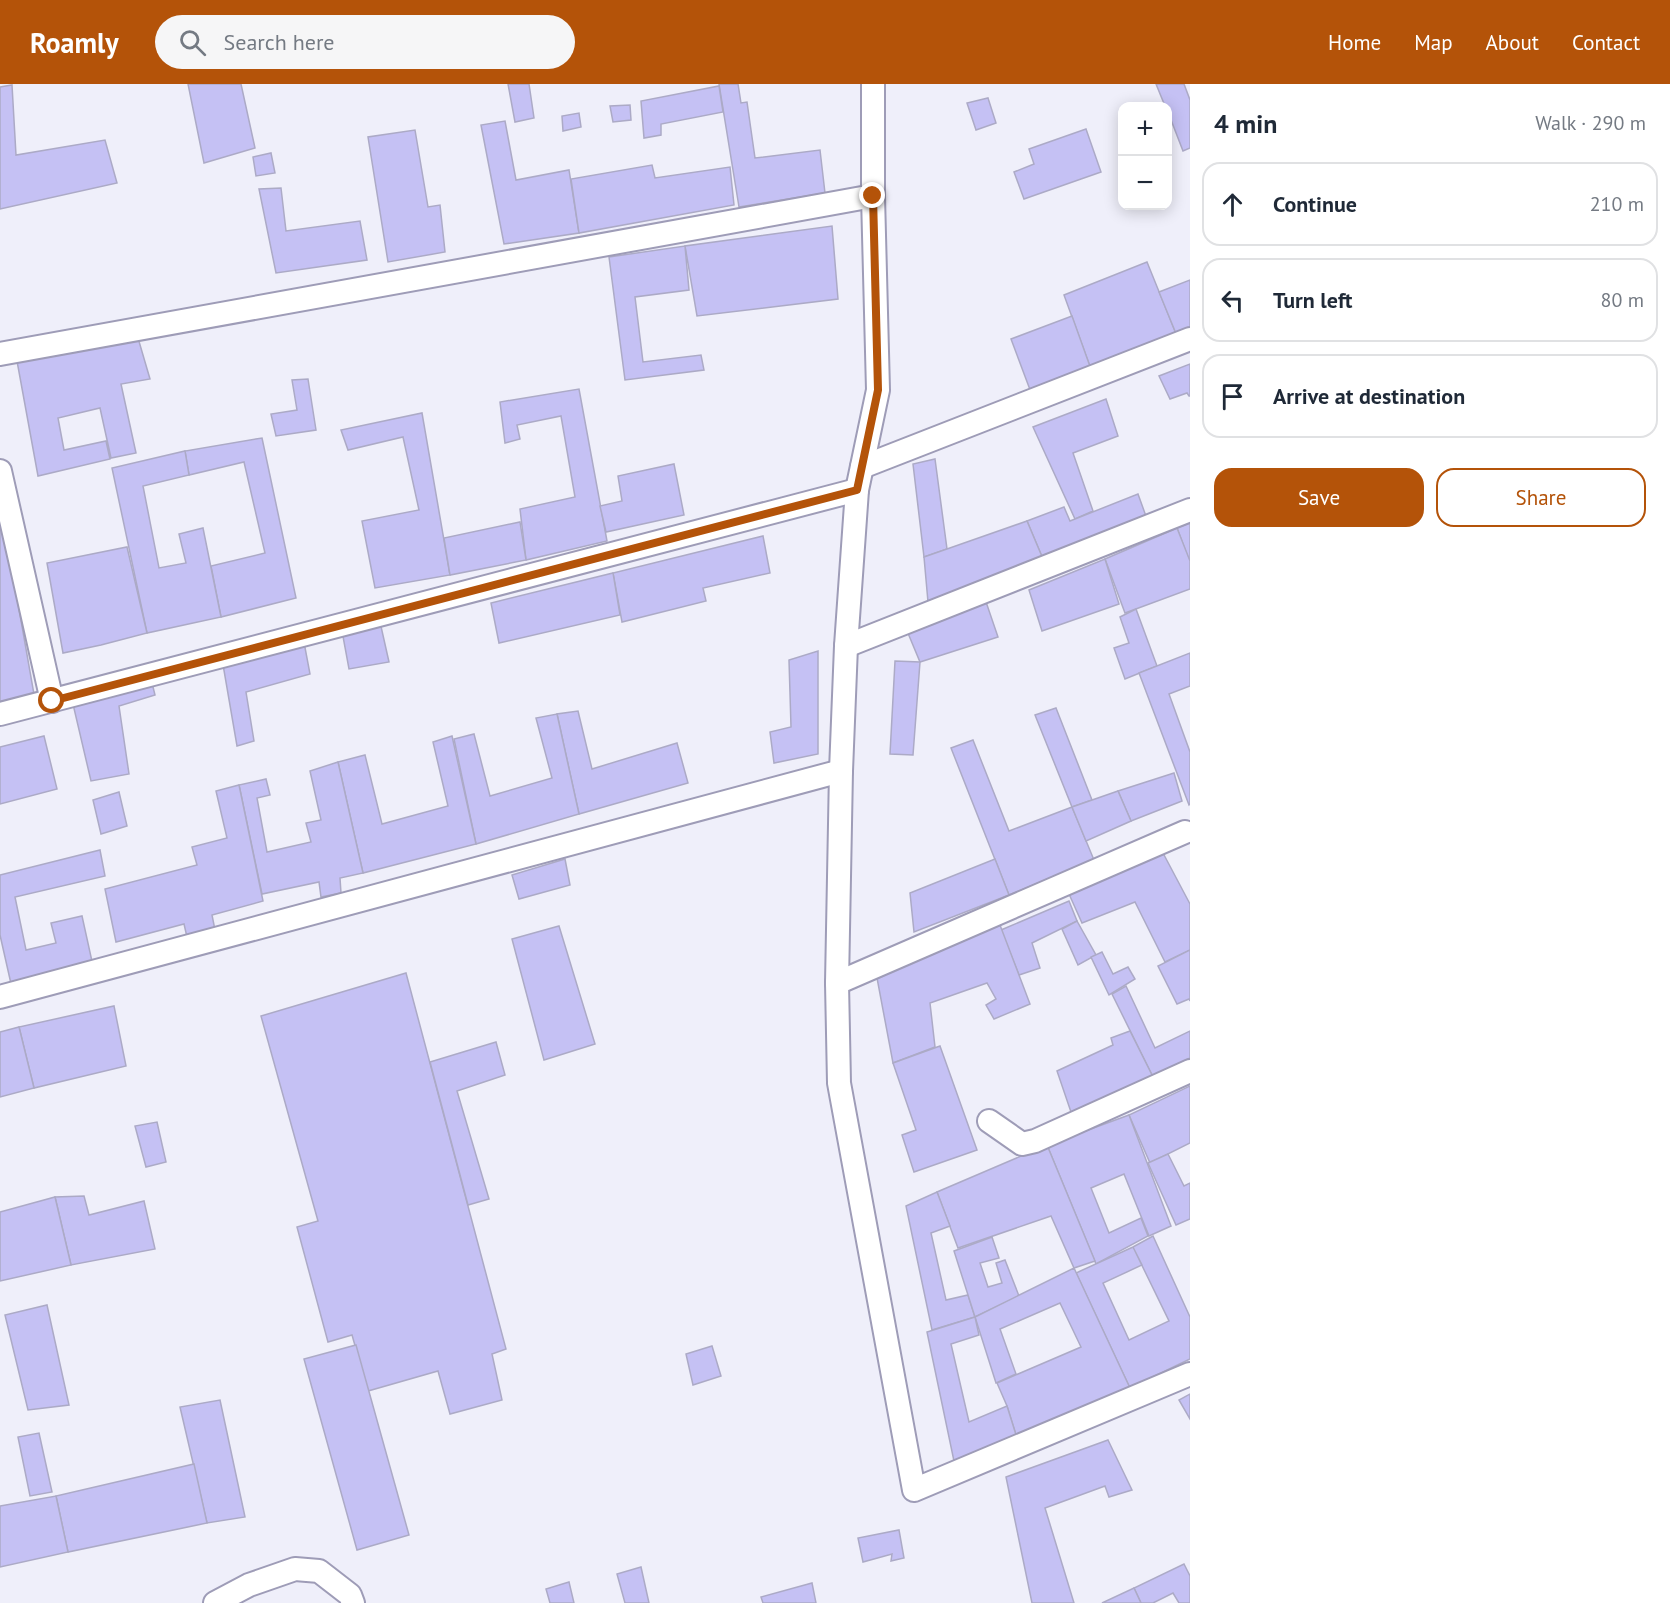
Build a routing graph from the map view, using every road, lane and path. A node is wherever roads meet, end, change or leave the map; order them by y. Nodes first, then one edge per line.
1 (873, 84) edge
2 (873, 196) junction
3 (1190, 339) edge
4 (0, 354) edge
5 (862, 467) junction
6 (0, 471) edge
7 (857, 490) junction
8 (1190, 510) edge
9 (846, 646) junction
10 (52, 701) junction
11 (0, 714) edge
12 (841, 771) junction
13 (1188, 834) edge
14 (837, 983) junction
15 (0, 997) edge
16 (1190, 1071) edge
17 (988, 1121) dead end
18 (1190, 1374) edge
19 (215, 1603) edge
20 (353, 1603) edge

1 - 2 street
2 - 4 street
2 - 5 street
3 - 5 street
5 - 7 street
6 - 10 street
7 - 9 street
7 - 10 street
8 - 9 street
9 - 12 street
10 - 11 street
12 - 14 street
12 - 15 street
13 - 14 street
14 - 18 street
16 - 17 street
19 - 20 street

